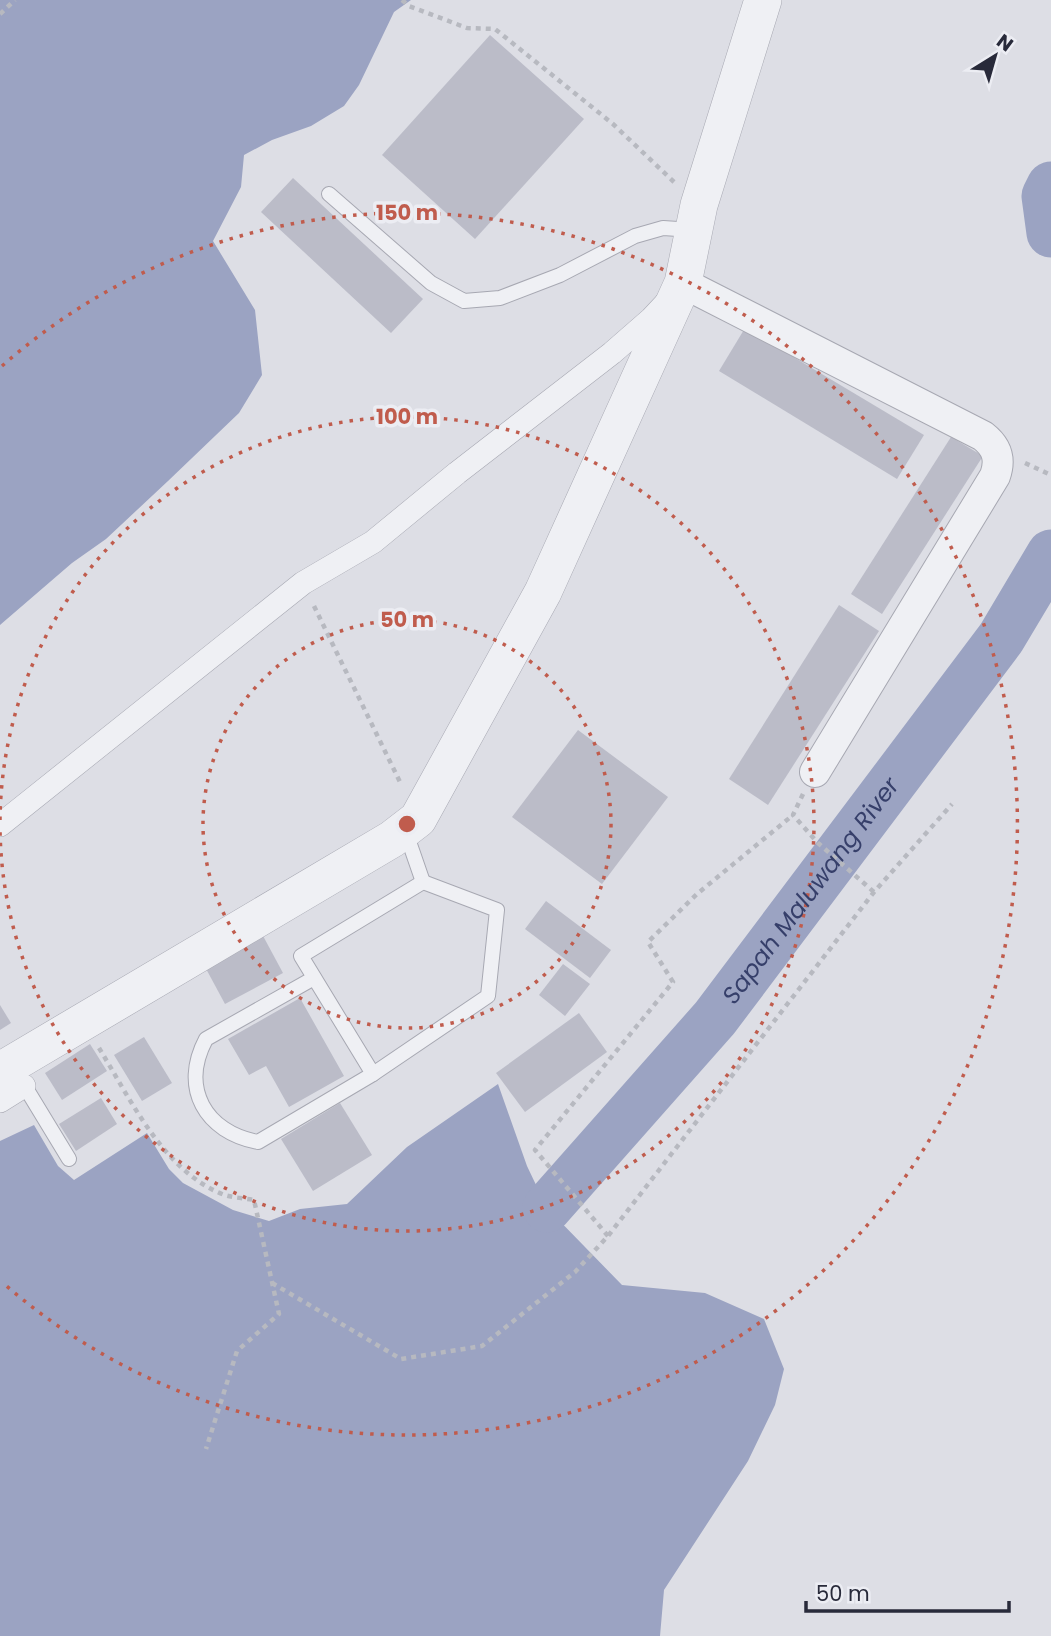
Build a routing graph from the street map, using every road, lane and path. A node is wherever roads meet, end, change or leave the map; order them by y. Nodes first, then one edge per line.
1 (15, 0) edge
2 (402, 0) edge
3 (762, 0) edge
4 (0, 14) edge
5 (329, 194) dead end
6 (696, 218) junction
7 (682, 283) junction
8 (1032, 465) dead end
9 (1051, 475) edge
10 (303, 583) junction
11 (815, 772) joint
12 (952, 804) dead end
13 (793, 815) junction
14 (0, 825) edge
15 (411, 825) junction
16 (423, 881) junction
17 (874, 892) junction
18 (314, 978) junction
19 (82, 1021) junction
20 (12, 1074) edge
21 (373, 1074) junction
22 (0, 1101) edge
23 (69, 1159) dead end
24 (608, 1236) junction
25 (272, 1283) junction
26 (206, 1449) dead end

1 - 4 path
2 - 6 path
3 - 6 street
5 - 6 lane
6 - 7 street
7 - 10 street
7 - 11 street
7 - 15 street
8 - 9 path
10 - 14 street
10 - 15 path
11 - 13 path
12 - 17 path
13 - 17 path
13 - 24 path
15 - 16 lane
15 - 19 street
16 - 18 lane
16 - 21 lane
17 - 24 path
18 - 21 lane
18 - 21 lane
19 - 20 street
19 - 25 path
20 - 22 street
20 - 23 lane
24 - 25 path
25 - 26 path

